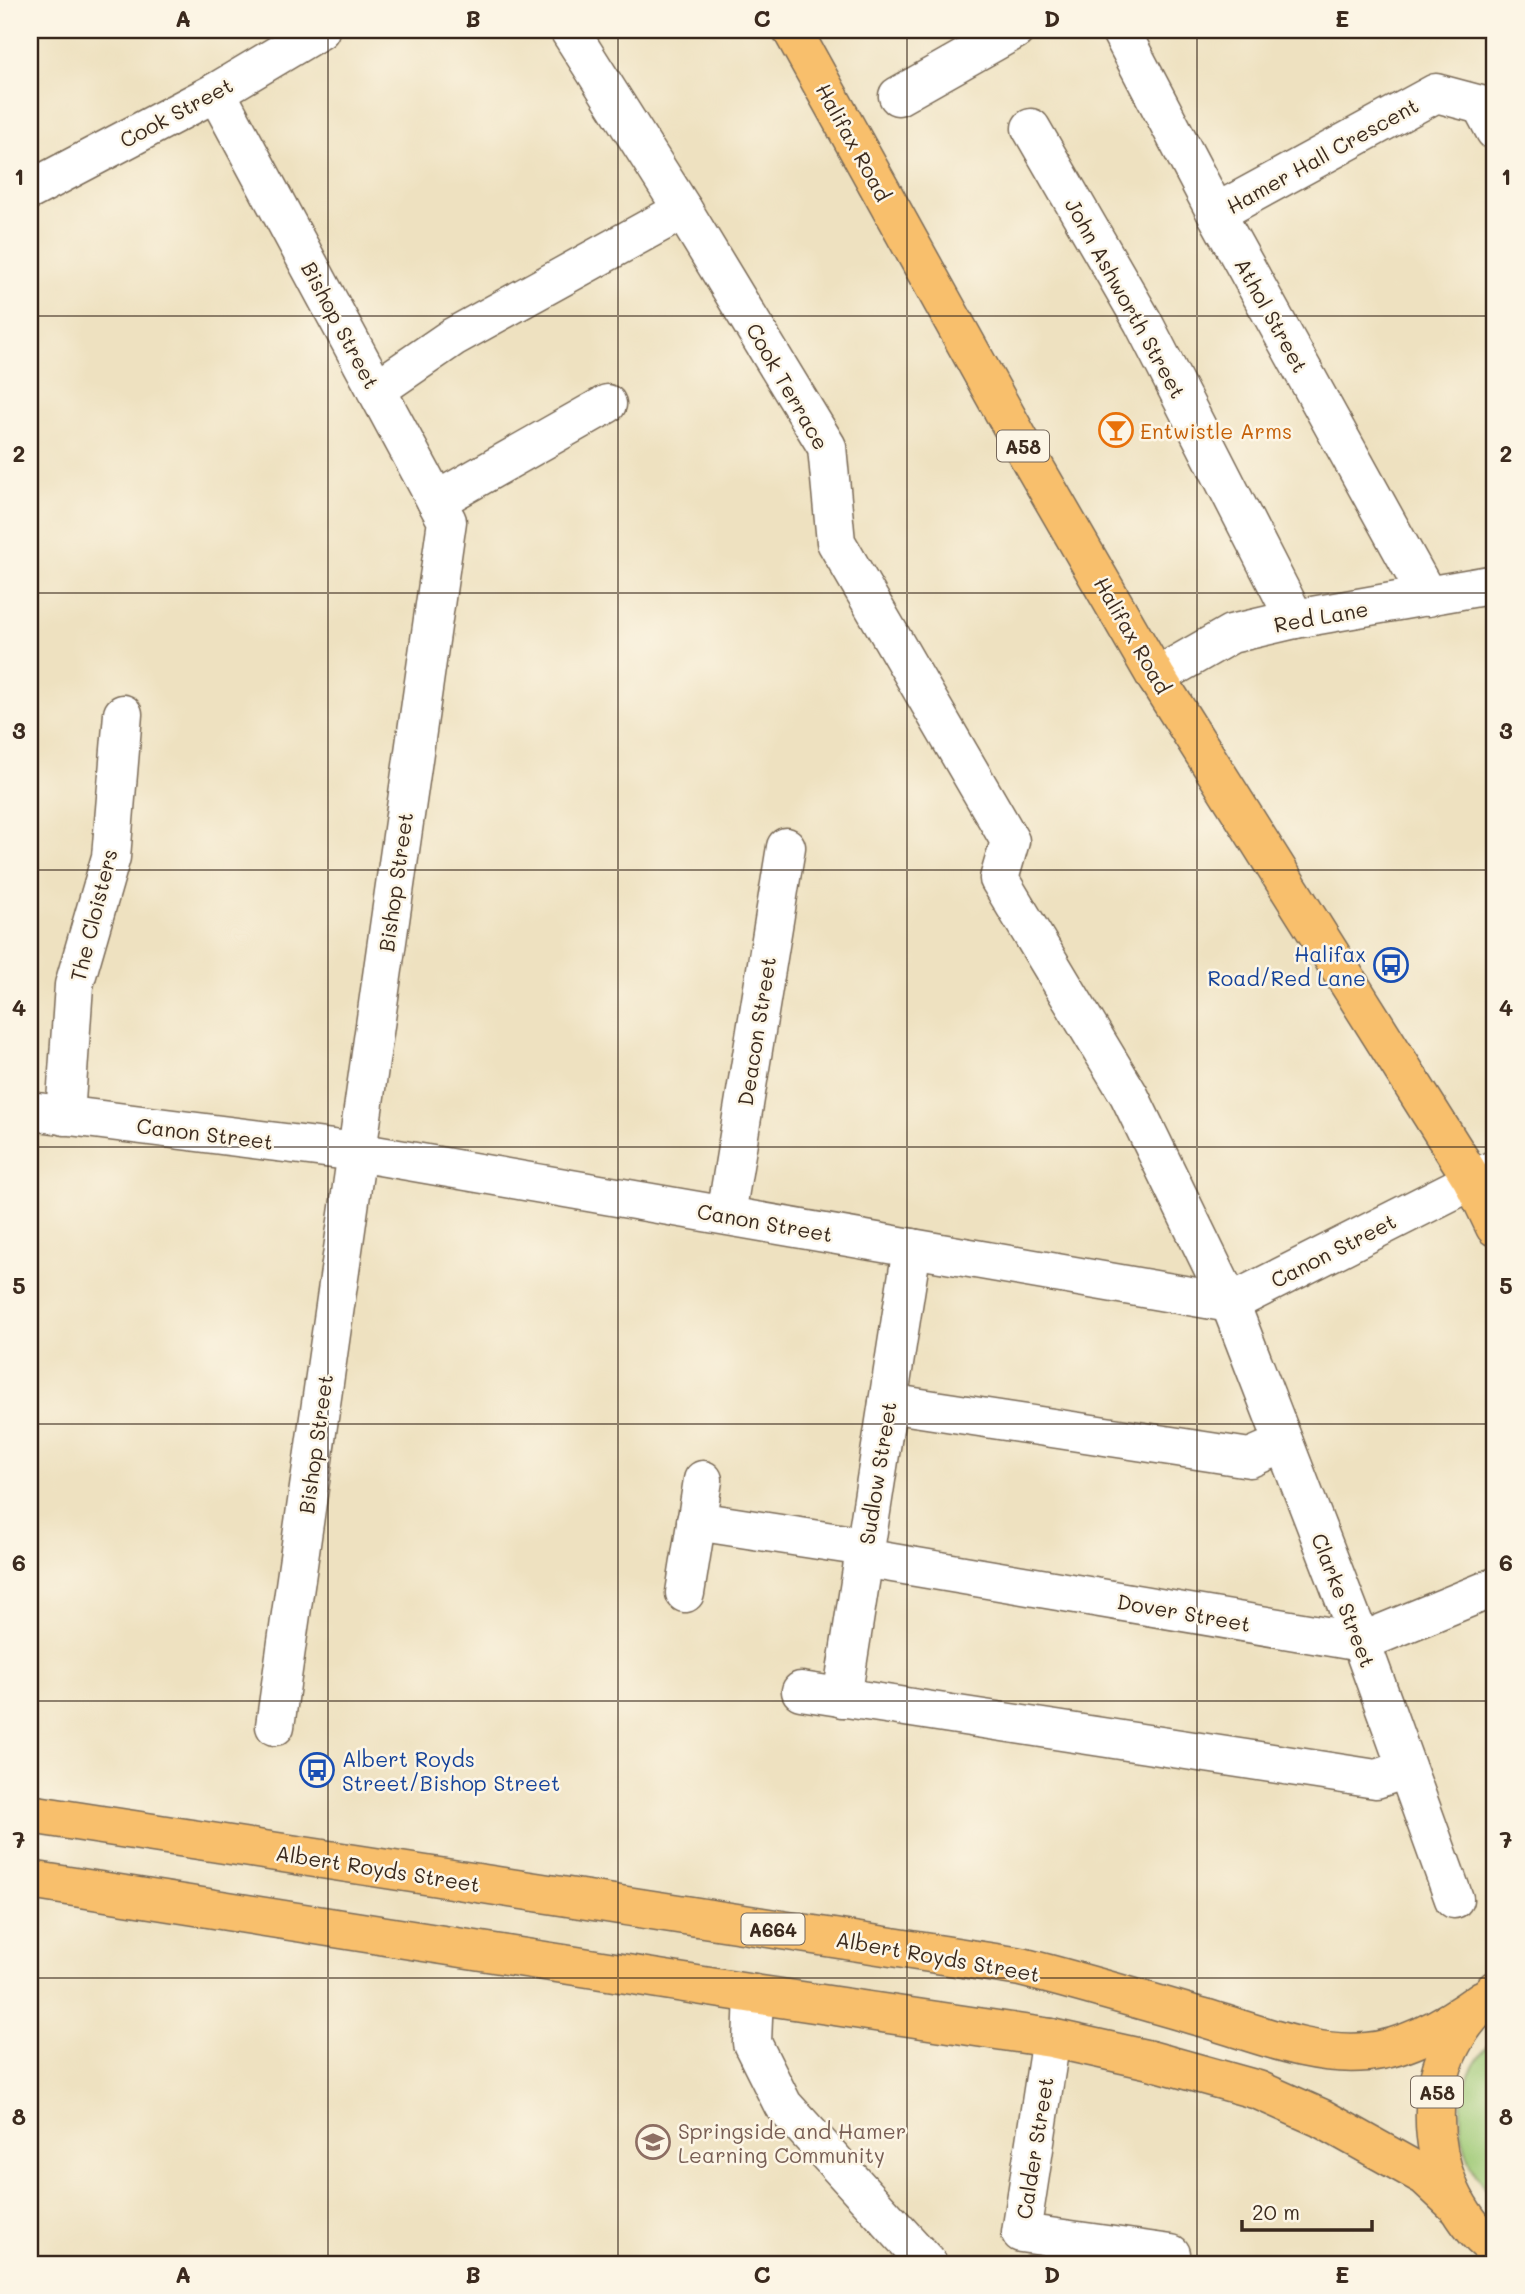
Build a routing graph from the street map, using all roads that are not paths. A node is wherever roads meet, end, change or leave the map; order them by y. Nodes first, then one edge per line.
1 (320, 30) edge
2 (569, 30) edge
3 (792, 30) edge
4 (1016, 30) edge
5 (1120, 30) edge
6 (216, 92) junction
7 (898, 96) dead end
8 (1031, 128) dead end
9 (1495, 131) edge
10 (30, 190) edge
11 (683, 210) junction
12 (1216, 213) junction
13 (376, 390) junction
14 (607, 404) dead end
15 (436, 500) junction
16 (1495, 584) edge
17 (1428, 597) junction
18 (1295, 619) junction
19 (1156, 677) junction
20 (123, 715) dead end
21 (786, 847) dead end
22 (999, 879) joint
23 (47, 1114) edge
24 (357, 1152) junction
25 (1483, 1174) edge
26 (726, 1215) junction
27 (1495, 1227) edge
28 (912, 1248) junction
29 (1230, 1303) junction
30 (888, 1403) junction
31 (1284, 1443) junction
32 (704, 1480) dead end
33 (696, 1521) junction
34 (864, 1553) junction
35 (1495, 1587) edge
36 (685, 1593) dead end
37 (1360, 1642) junction
38 (801, 1692) dead end
39 (842, 1698) junction
40 (275, 1726) dead end
41 (1406, 1769) junction
42 (30, 1814) edge
43 (35, 1882) edge
44 (1454, 1899) dead end
45 (1495, 1991) edge
46 (754, 1994) junction
47 (1051, 2038) junction
48 (1457, 2206) junction
49 (1495, 2248) edge
50 (1019, 2249) edge
51 (1171, 2254) dead end
52 (928, 2264) edge

1 - 6 street, Cook Street
2 - 11 street, Cook Terrace
3 - 19 main road, Halifax Road / A58
4 - 7 street
5 - 12 street, Athol Street
6 - 10 street, Cook Street
6 - 13 street, Bishop Street
8 - 18 street, John Ashworth Street
9 - 12 street, Hamer Hall Crescent
11 - 13 street
11 - 22 street, Cook Terrace
12 - 17 street, Athol Street
13 - 15 street, Bishop Street
14 - 15 street
15 - 24 street, Bishop Street
16 - 17 street, Red Lane
17 - 18 street, Red Lane
18 - 19 street, Red Lane
19 - 25 main road, Halifax Road / A58
20 - 23 street, The Cloisters
21 - 26 street, Deacon Street
22 - 29 street, Clarke Street
23 - 24 street, Canon Street
24 - 26 street, Canon Street
24 - 40 street, Bishop Street
25 - 27 main road, Halifax Road / A58
25 - 29 street, Canon Street
26 - 28 street, Canon Street
28 - 29 street, Canon Street
28 - 30 street, Sudlow Street
29 - 31 street, Clarke Street
30 - 31 street
30 - 34 street, Sudlow Street
31 - 37 street, Clarke Street
32 - 33 street
33 - 34 street, Dover Street
33 - 36 street
34 - 37 street, Dover Street
34 - 39 street, Sudlow Street
35 - 37 street
37 - 41 street, Clarke Street
38 - 39 street
39 - 41 street
41 - 44 street, Clarke Street
42 - 45 main road, Albert Royds Street / A664
43 - 46 main road
45 - 48 main road, A58
46 - 47 main road
46 - 52 street
47 - 48 main road
47 - 50 street, Calder Street
48 - 49 main road, A58
50 - 51 street, Calder Street

